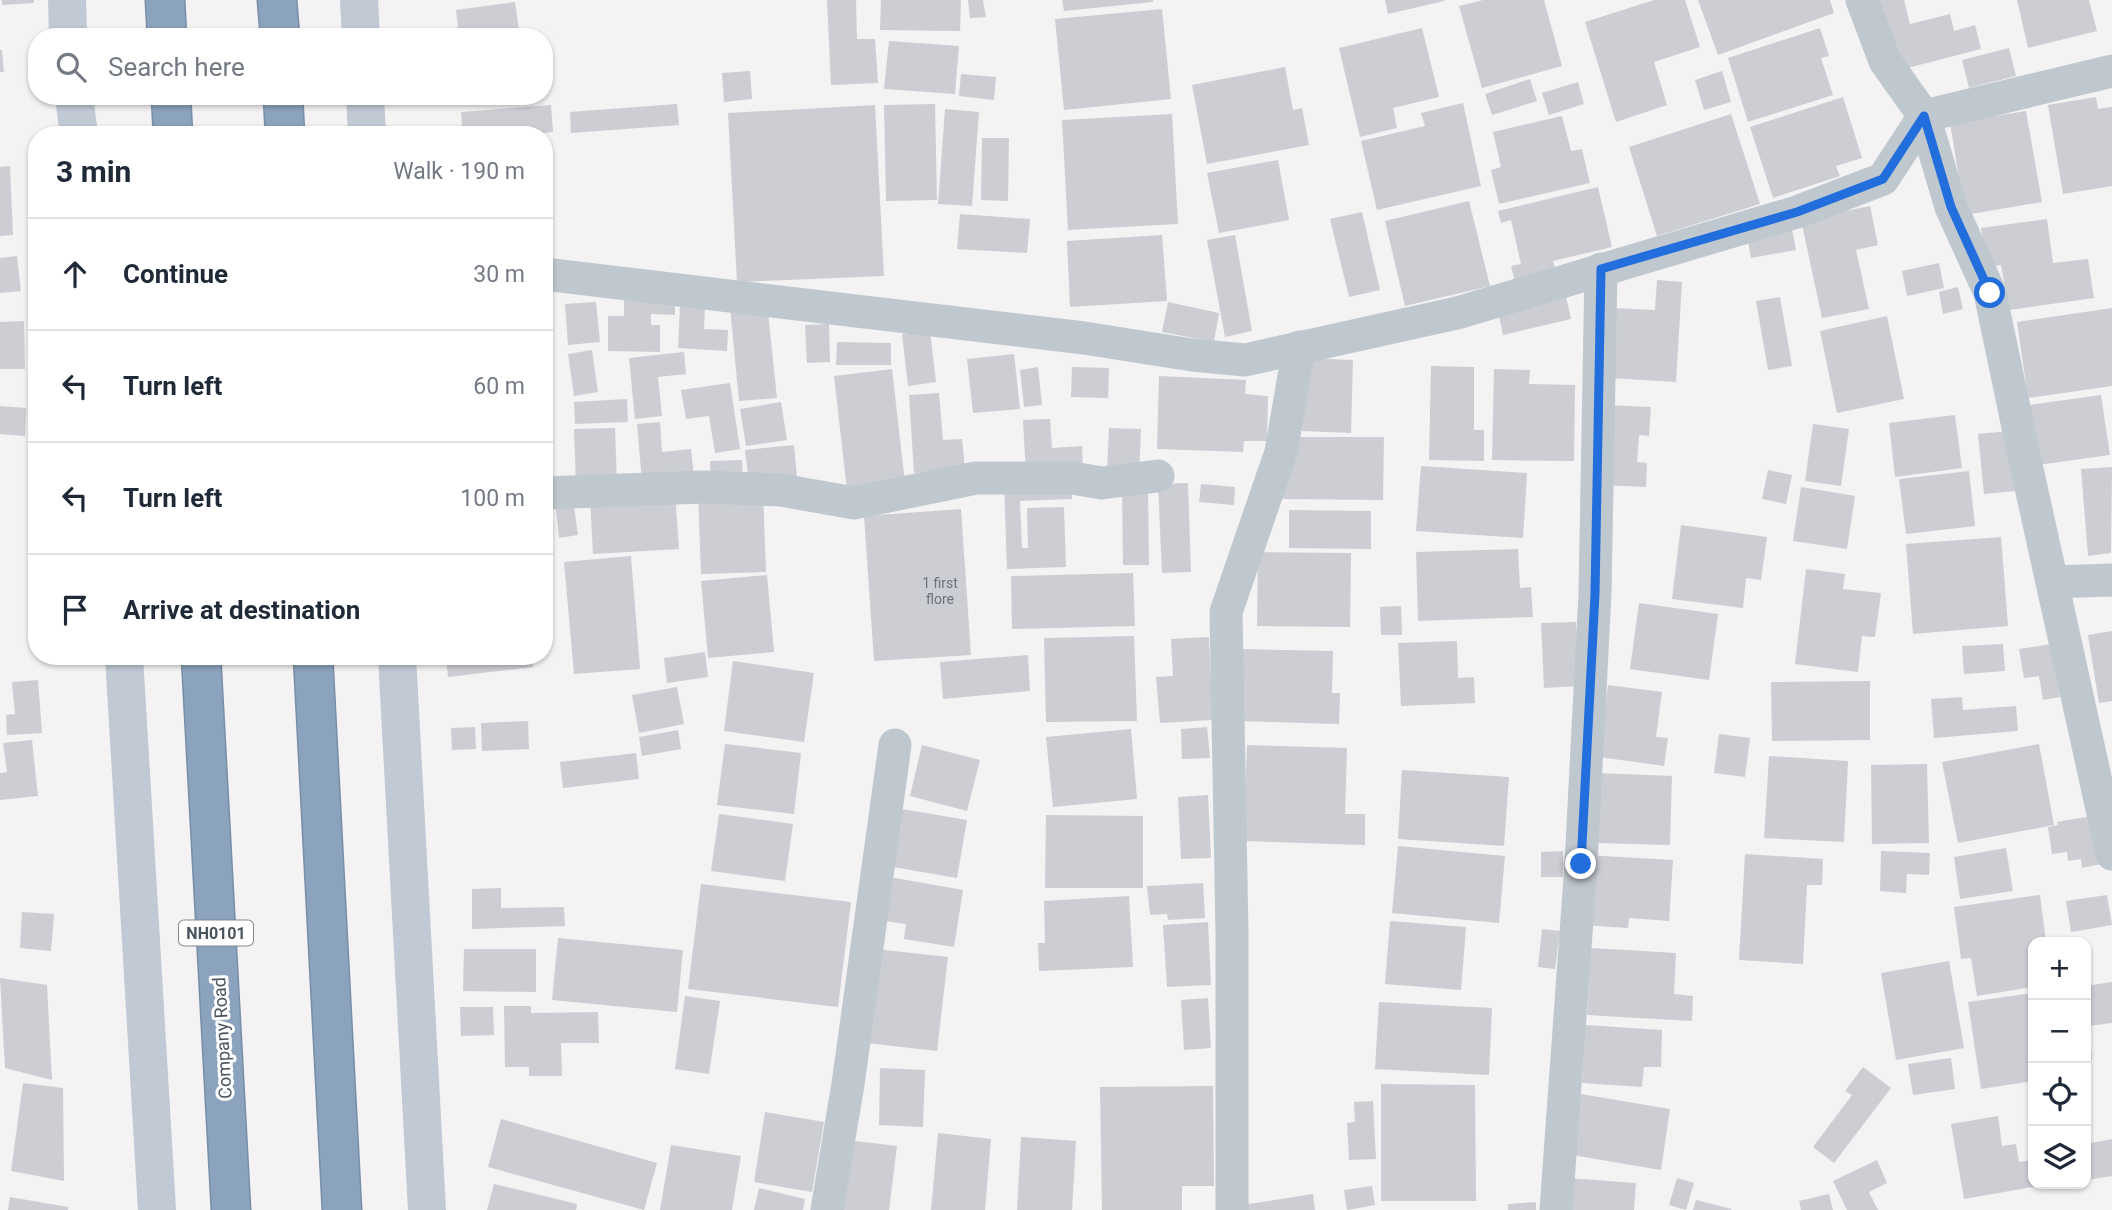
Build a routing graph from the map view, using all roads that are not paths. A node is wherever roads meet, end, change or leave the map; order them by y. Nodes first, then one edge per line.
1 (67, 0) edge
2 (165, 0) edge
3 (277, 0) edge
4 (359, 0) edge
5 (1862, 0) edge
6 (68, 28) edge
7 (167, 28) edge
8 (279, 28) edge
9 (361, 28) edge
10 (2112, 71) edge
11 (75, 105) edge
12 (171, 105) edge
13 (283, 105) edge
14 (365, 105) edge
15 (1924, 116) junction
16 (78, 126) edge
17 (173, 126) edge
18 (285, 126) edge
19 (367, 126) edge
20 (1601, 269) junction
21 (553, 275) edge
22 (1299, 347) junction
23 (1158, 476) dead end
24 (553, 493) edge
25 (2112, 580) edge
26 (2052, 582) junction
27 (125, 665) edge
28 (201, 665) edge
29 (313, 665) edge
30 (397, 665) edge
31 (895, 746) dead end
32 (2112, 854) edge
33 (157, 1210) edge
34 (231, 1210) edge
35 (342, 1210) edge
36 (427, 1210) edge
37 (827, 1210) edge
38 (1232, 1210) edge
39 (1556, 1210) edge

1 - 6 street
2 - 7 highway
3 - 8 highway
4 - 9 street
5 - 15 street
10 - 15 street
11 - 16 street
12 - 17 highway
13 - 18 highway
14 - 19 street
15 - 20 street
15 - 26 street
20 - 22 street
20 - 39 street
21 - 22 street
22 - 38 street
23 - 24 street
25 - 26 street
26 - 32 street
27 - 33 street
28 - 34 highway, Company Road / NH0101
29 - 35 highway
30 - 36 street
31 - 37 street

